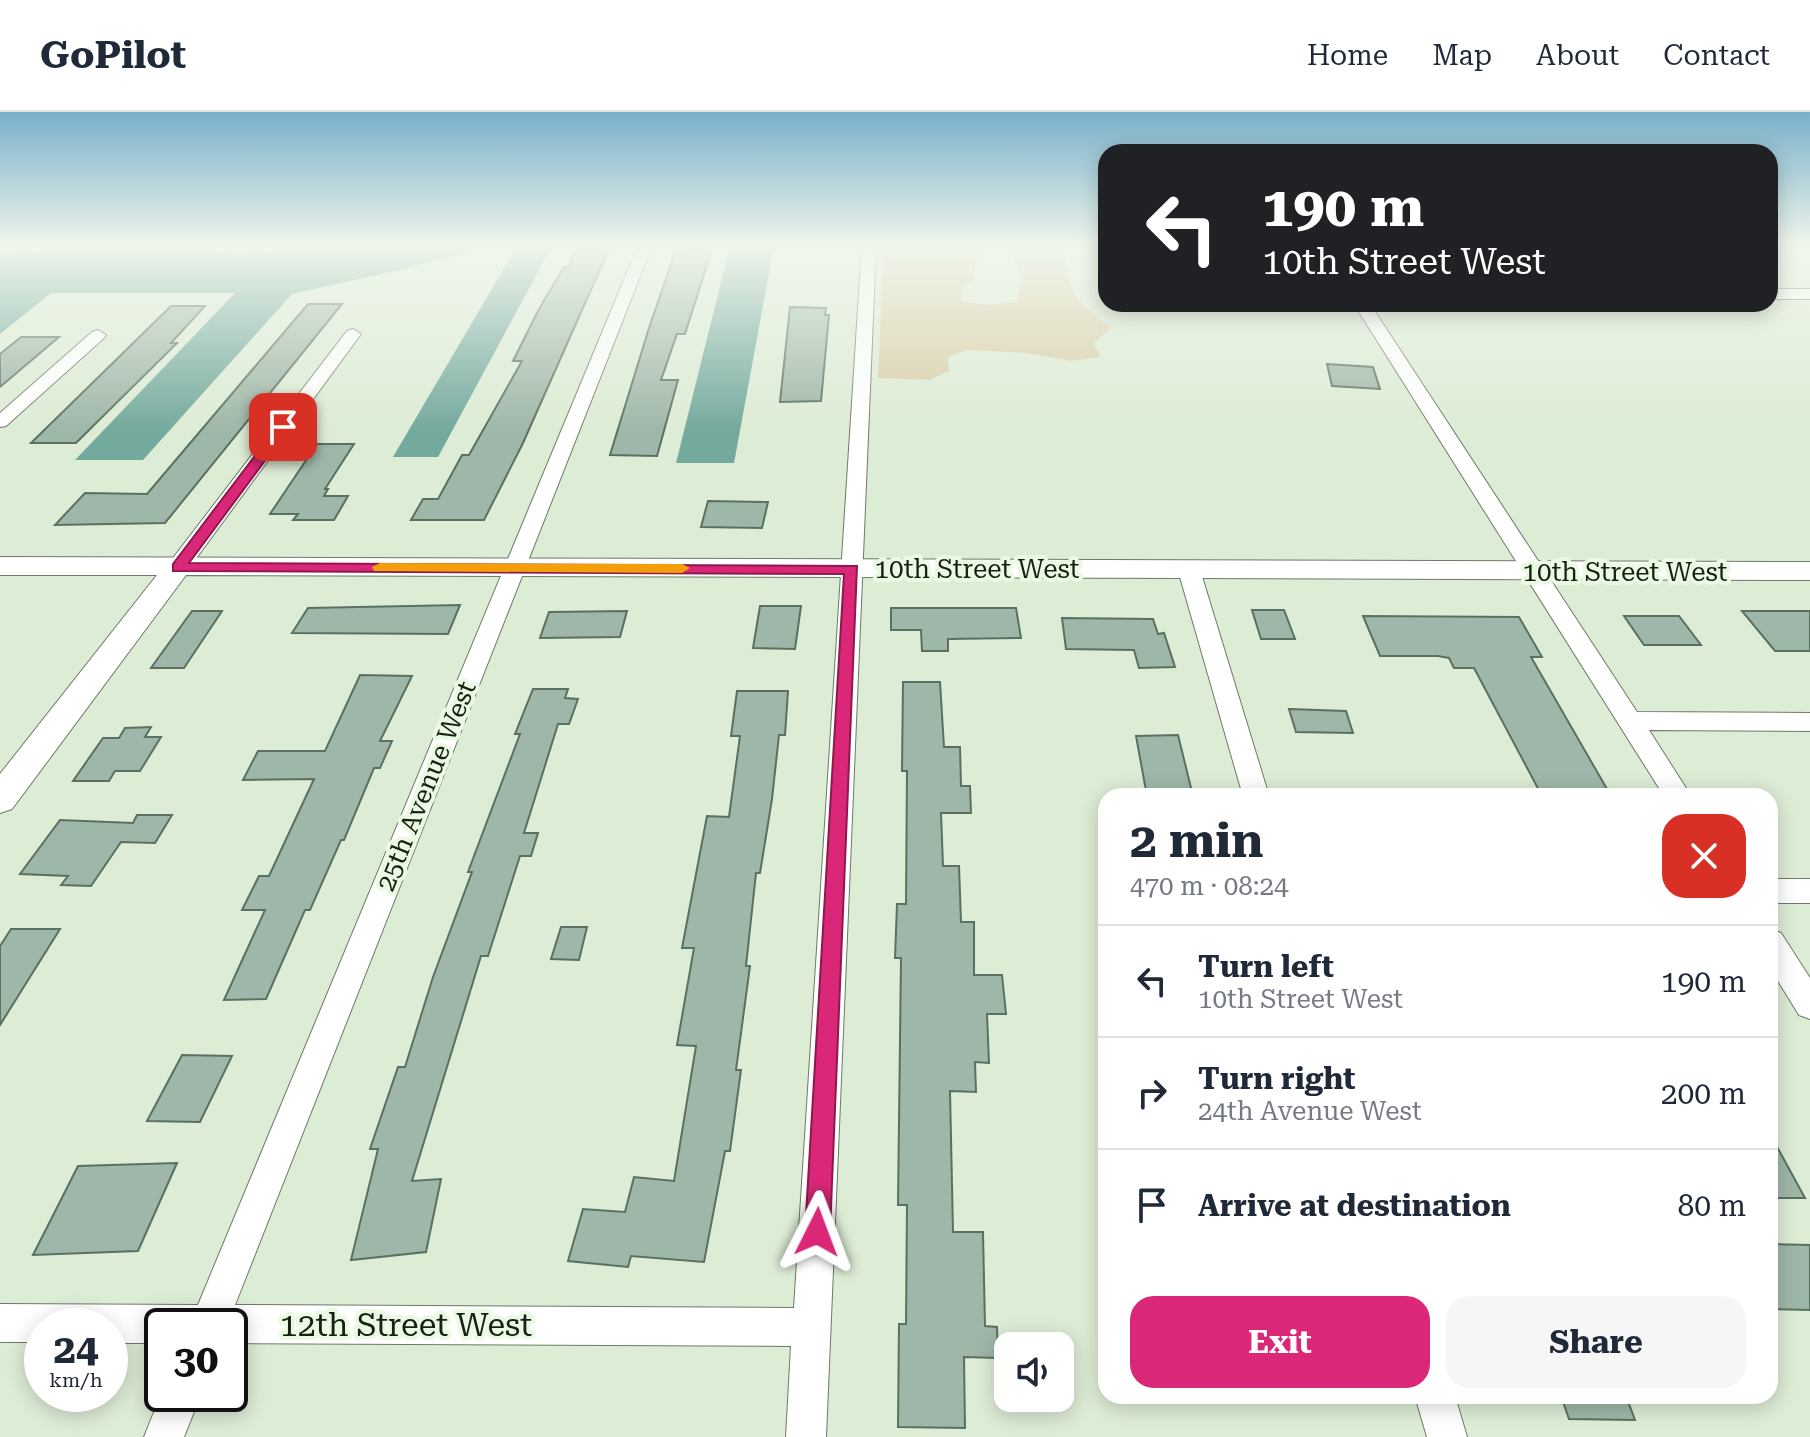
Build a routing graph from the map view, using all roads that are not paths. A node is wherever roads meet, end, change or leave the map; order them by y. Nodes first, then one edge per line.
1 (620, 308) edge
2 (866, 308) edge
3 (1367, 312) edge
4 (353, 334) dead end
5 (98, 335) dead end
6 (0, 422) edge
7 (0, 566) edge
8 (178, 567) junction
9 (514, 568) junction
10 (851, 569) junction
11 (1189, 570) junction
12 (1810, 571) edge
13 (1535, 572) junction
14 (1630, 721) junction
15 (1810, 722) edge
16 (1254, 788) edge
17 (1673, 788) edge
18 (0, 799) edge
19 (1778, 891) edge
20 (1810, 891) edge
21 (1778, 955) edge
22 (1810, 1005) edge
23 (216, 1308) edge
24 (0, 1323) edge
25 (144, 1324) edge
26 (248, 1325) edge
27 (812, 1327) junction
28 (1437, 1404) edge
29 (174, 1412) edge
30 (164, 1437) edge
31 (806, 1437) edge
32 (1447, 1437) edge

1 - 9 street, 25th Avenue West
2 - 10 street
3 - 13 street
4 - 8 street
5 - 6 street
7 - 8 street, 10th Street West
8 - 9 street, 10th Street West
8 - 18 street
9 - 10 street, 10th Street West
9 - 23 street, 25th Avenue West
10 - 11 street, 10th Street West
10 - 27 street
11 - 13 street, 10th Street West
11 - 16 street
12 - 13 street, 10th Street West
13 - 14 street
14 - 15 street
14 - 17 street
19 - 20 street
21 - 22 street
24 - 25 street, 12th Street West
26 - 27 street, 12th Street West
27 - 31 street
28 - 32 street
29 - 30 street

